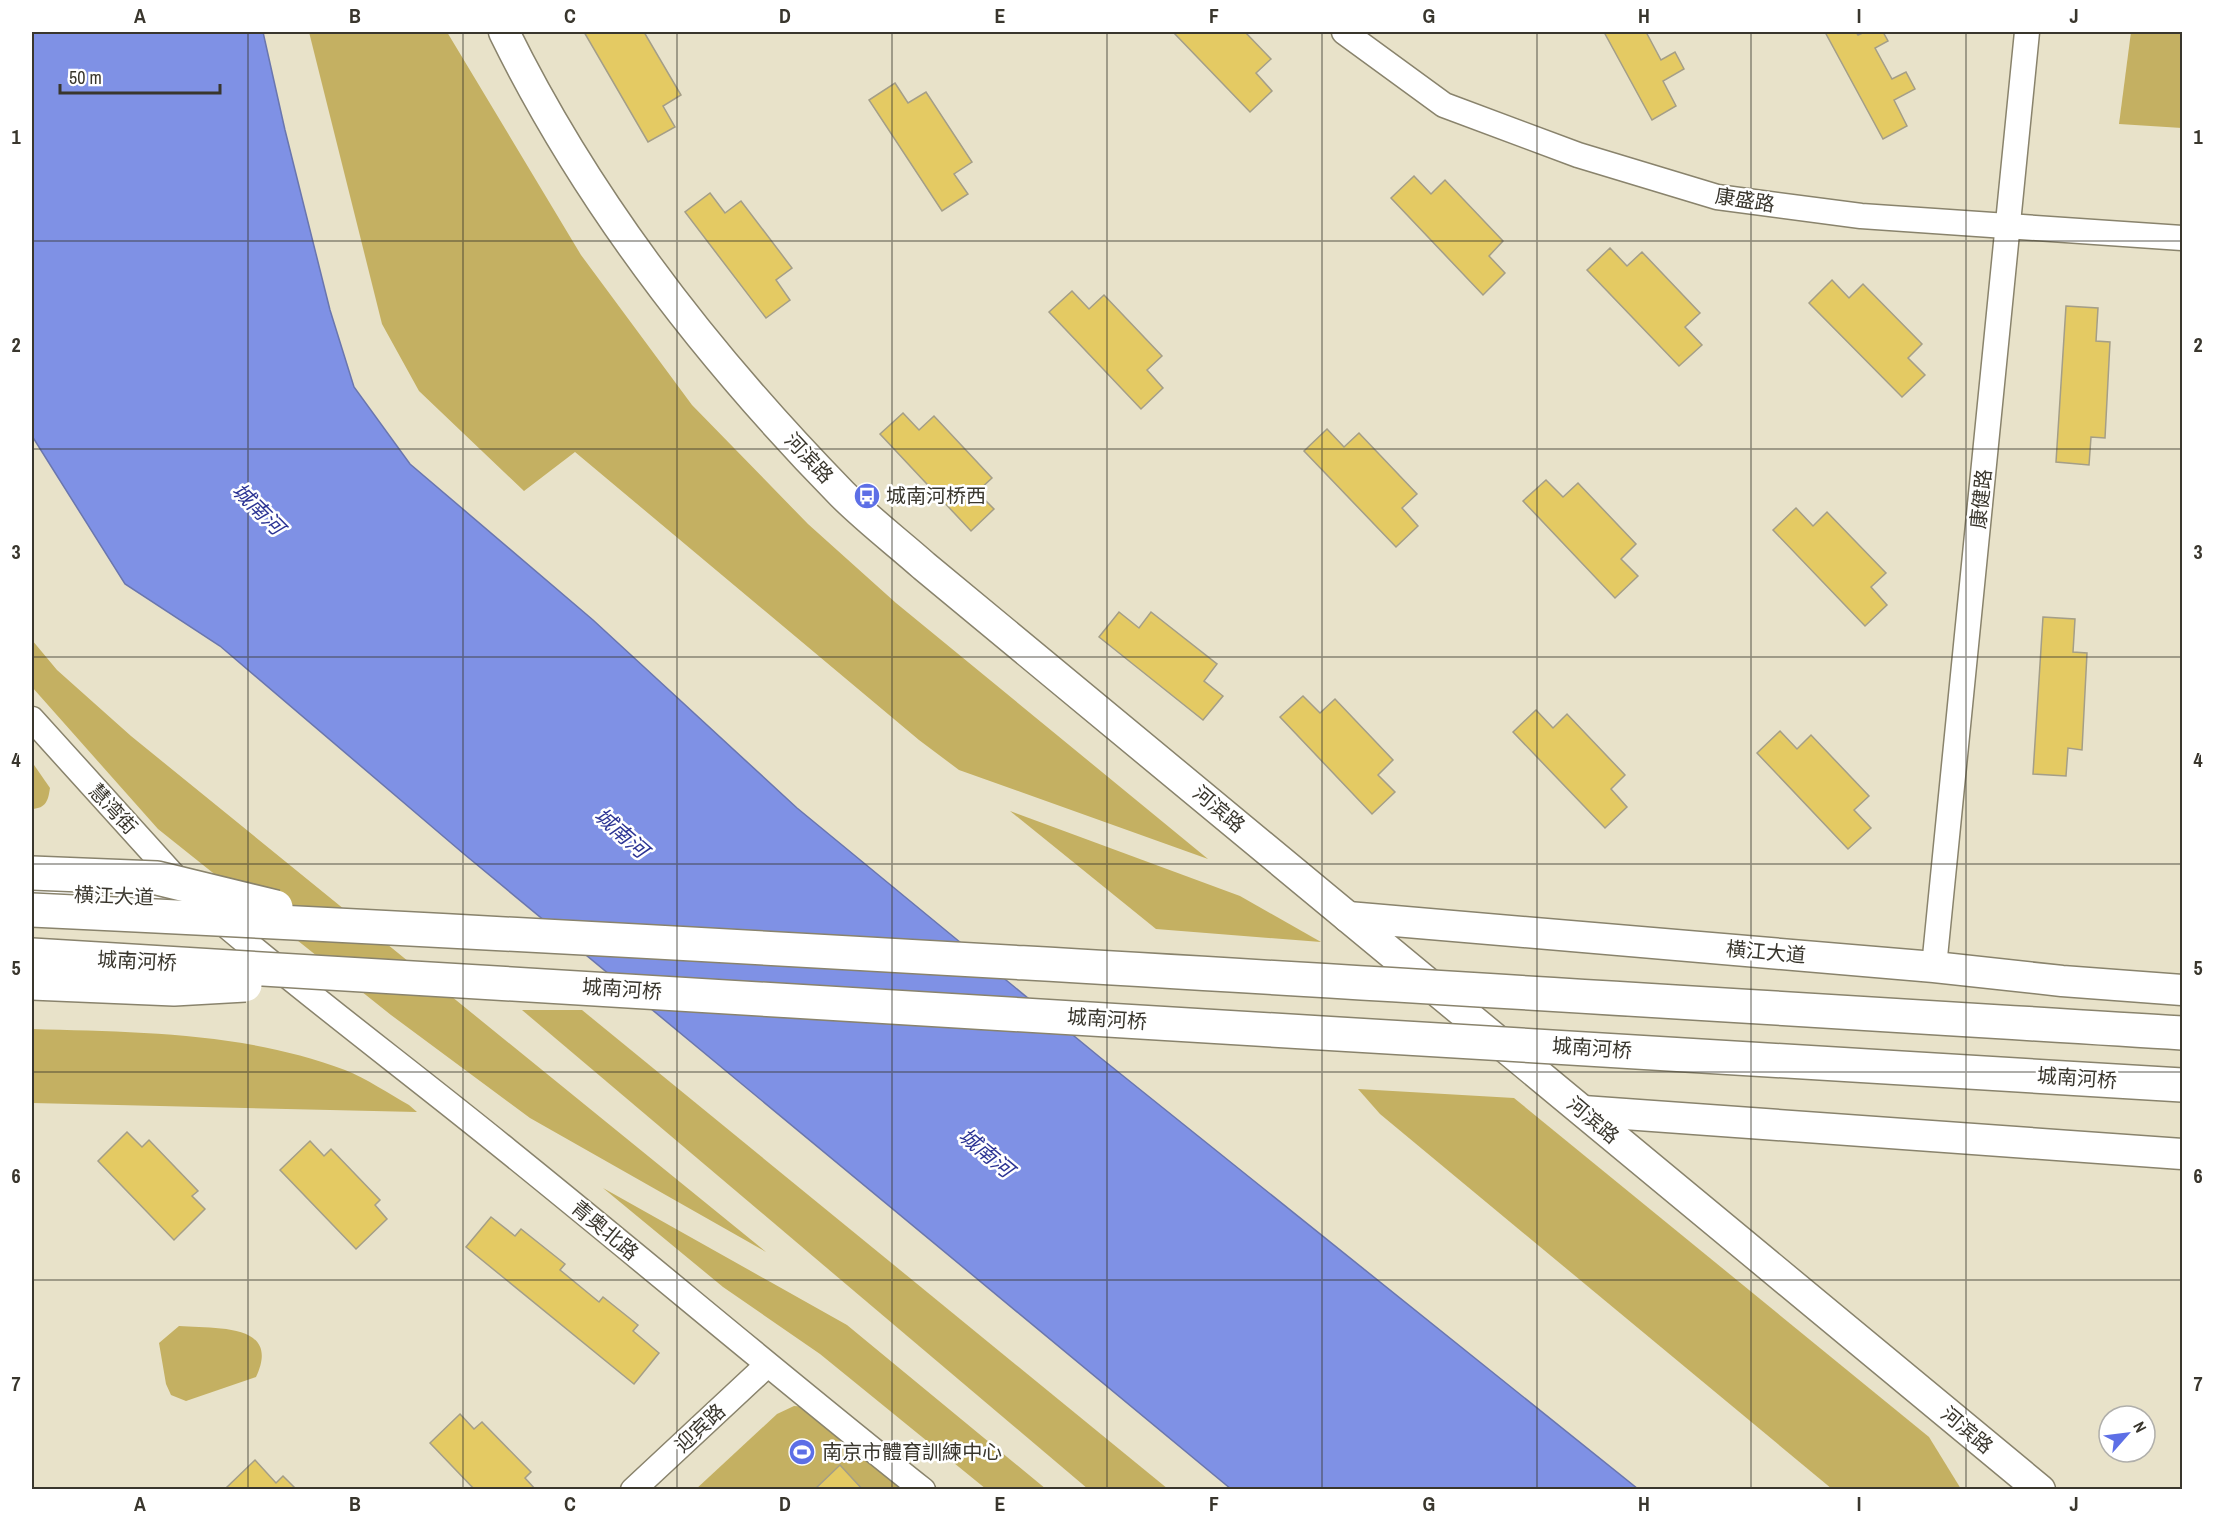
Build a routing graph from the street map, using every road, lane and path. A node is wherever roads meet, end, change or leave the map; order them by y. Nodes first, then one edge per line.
1 (504, 32) edge
2 (1344, 32) edge
3 (2027, 32) edge
4 (2007, 227) junction
5 (2182, 238) edge
6 (32, 719) edge
7 (32, 873) edge
8 (32, 892) edge
9 (196, 899) junction
10 (32, 910) edge
11 (1348, 917) junction
12 (351, 925) junction
13 (32, 955) edge
14 (1934, 967) junction
15 (32, 969) edge
16 (284, 975) junction
17 (409, 976) junction
18 (32, 983) edge
19 (2182, 990) edge
20 (2182, 1033) edge
21 (2182, 1084) edge
22 (1583, 1111) junction
23 (2182, 1154) edge
24 (766, 1366) junction
25 (633, 1490) edge
26 (922, 1490) edge
27 (2040, 1490) edge

1 - 11 street, 河滨路
2 - 4 street, 康盛路
3 - 4 street, 康健路
4 - 5 street, 康盛路
4 - 14 street, 康健路
6 - 9 street, 慧湾街
7 - 12 highway, bridge
8 - 9 street, 横江大道
9 - 16 street, 慧湾街
10 - 12 highway, bridge
11 - 14 street, 横江大道
11 - 22 street, 河滨路
12 - 20 highway, bridge
13 - 17 highway, 城南河桥, bridge
14 - 19 street, 横江大道
15 - 16 street
16 - 24 street, 青奥北路
17 - 18 highway, bridge
17 - 21 highway, 城南河桥, bridge
22 - 23 street
22 - 27 street, 河滨路
24 - 25 street, 迎宾路
24 - 26 street, 青奥北路

